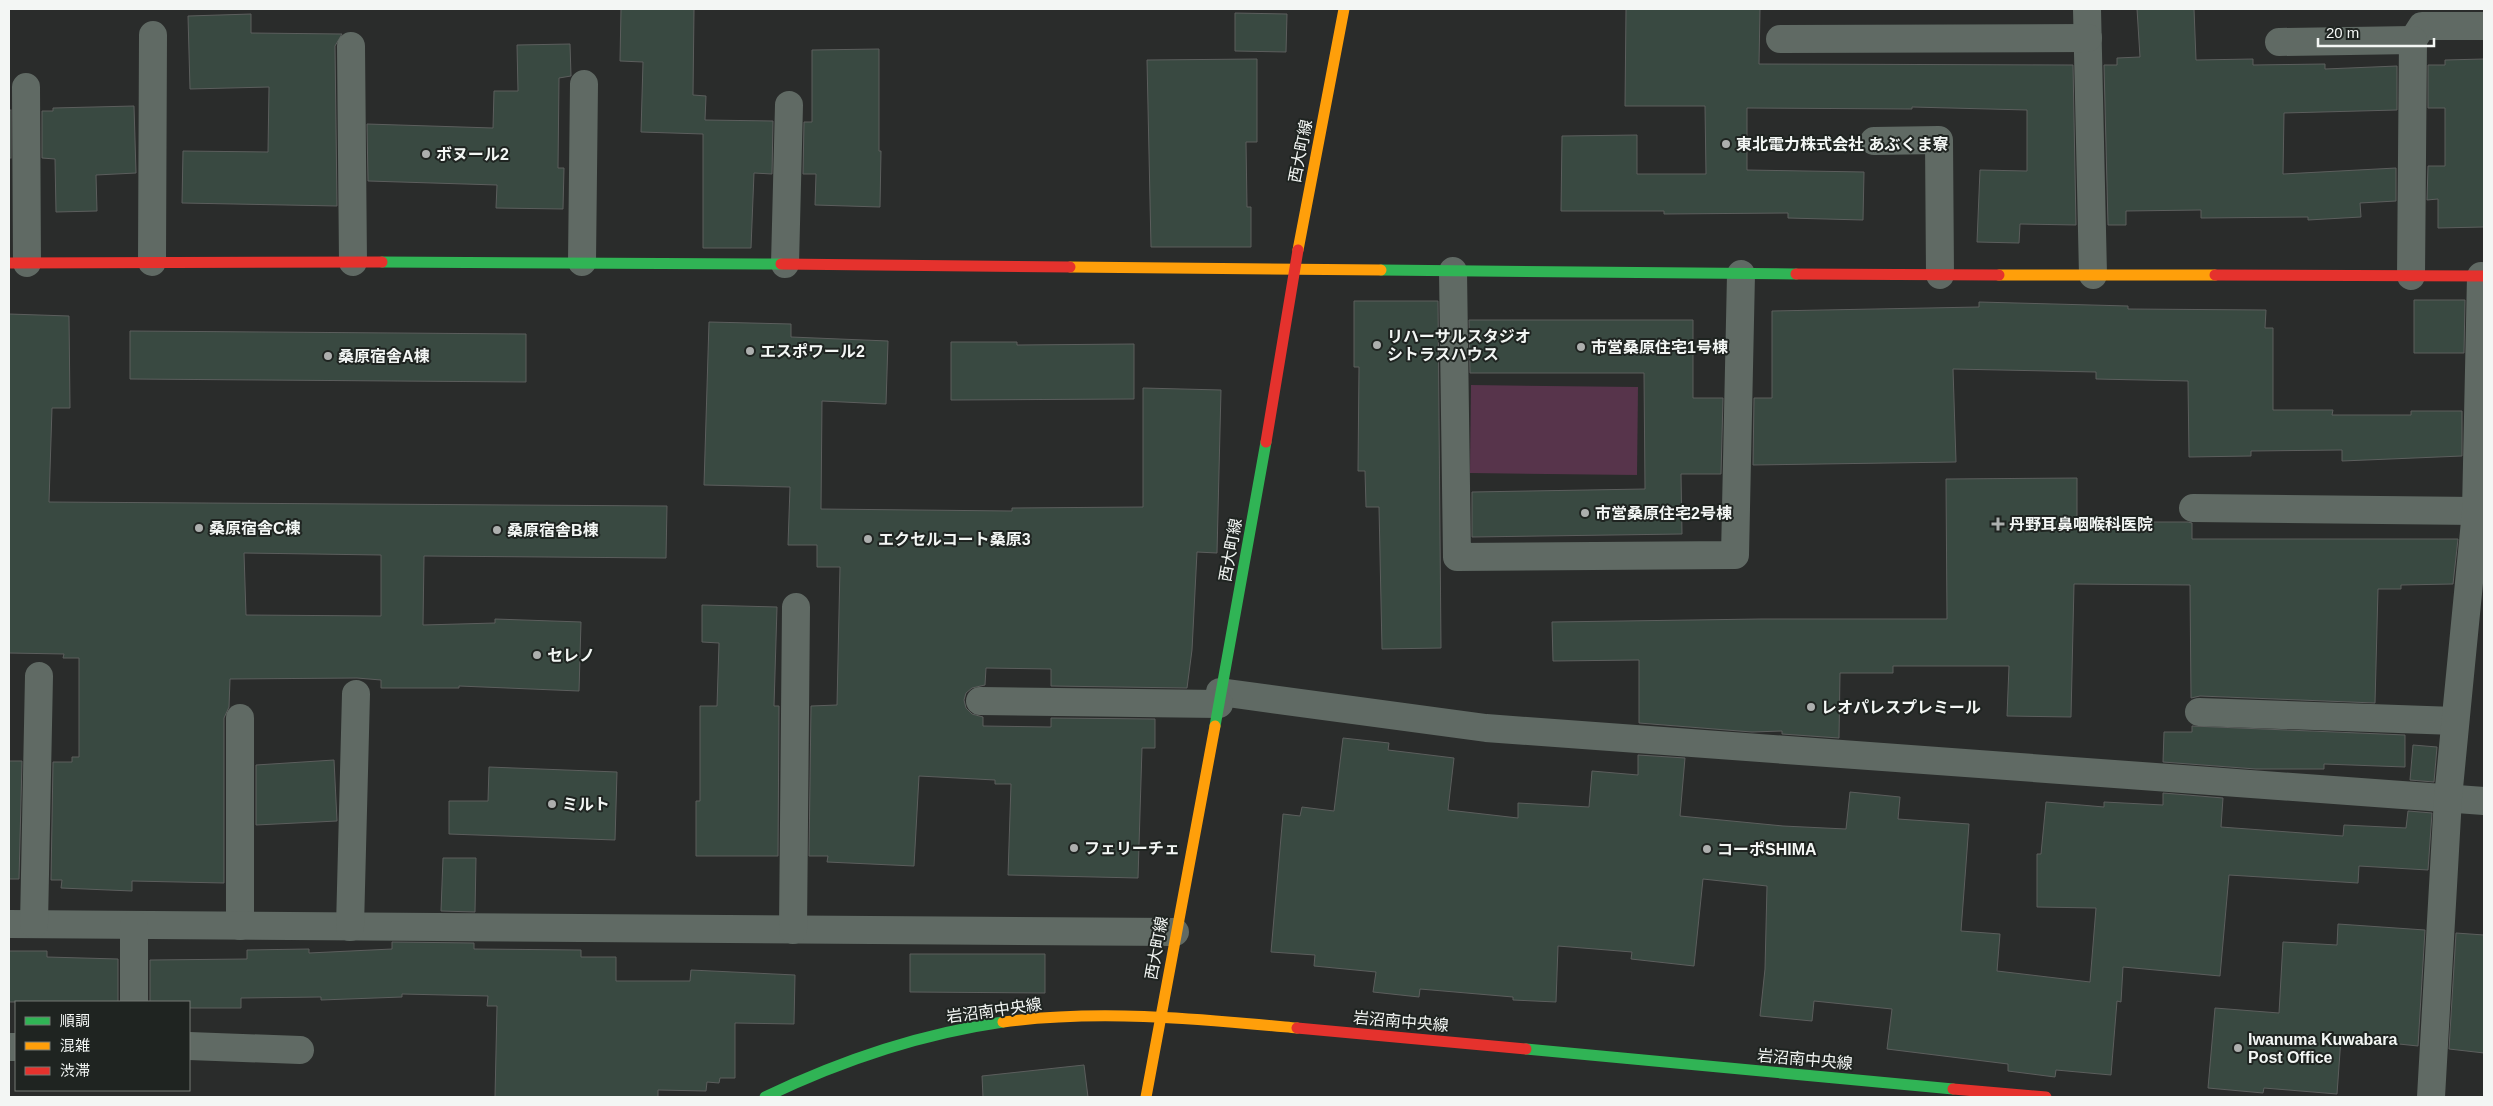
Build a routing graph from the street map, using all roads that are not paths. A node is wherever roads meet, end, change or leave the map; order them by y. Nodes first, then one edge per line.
1 (1344, 9) edge
2 (2087, 9) edge
3 (2484, 26) edge
4 (153, 36) dead end
5 (1780, 38) dead end
6 (2088, 38) junction
7 (2413, 40) junction
8 (2279, 42) dead end
9 (351, 46) dead end
10 (584, 84) dead end
11 (26, 87) dead end
12 (789, 105) dead end
13 (1874, 141) dead end
14 (152, 262) junction
15 (353, 262) junction
16 (582, 262) junction
17 (18, 263) edge
18 (785, 264) junction
19 (1295, 269) junction
20 (1453, 271) junction
21 (1741, 274) junction
22 (1940, 275) junction
23 (2093, 275) junction
24 (2411, 276) junction
25 (2482, 276) edge
26 (2193, 508) dead end
27 (2476, 511) junction
28 (796, 607) dead end
29 (39, 676) dead end
30 (356, 694) dead end
31 (1220, 698) junction
32 (980, 701) dead end
33 (2199, 712) dead end
34 (240, 718) dead end
35 (2456, 721) junction
36 (2448, 798) junction
37 (2484, 801) edge
38 (21, 924) edge
39 (134, 925) junction
40 (240, 926) junction
41 (350, 927) junction
42 (793, 930) junction
43 (1175, 932) junction
44 (134, 1001) edge
45 (1160, 1016) junction
46 (190, 1046) edge
47 (300, 1050) dead end
48 (765, 1097) edge
49 (1146, 1097) edge
50 (2046, 1097) edge
51 (2431, 1097) edge

1 - 19 street, 西大町線
2 - 6 street
3 - 7 street
4 - 14 street
5 - 6 street
6 - 23 street
7 - 8 street
7 - 24 street
9 - 15 street
10 - 16 street
11 - 17 street
12 - 18 street
13 - 22 street
14 - 15 street
14 - 17 street
15 - 16 street
16 - 18 street
18 - 19 street
19 - 20 street
19 - 31 street, 西大町線
20 - 21 street
20 - 21 street
21 - 22 street
22 - 23 street
23 - 24 street
24 - 25 street
25 - 27 street
26 - 27 street
27 - 35 street
28 - 42 street
29 - 38 street
30 - 41 street
31 - 32 street
31 - 36 street
31 - 43 street, 西大町線
33 - 35 street
34 - 40 street
35 - 36 street
36 - 37 street
36 - 51 street
38 - 39 street
39 - 40 street
39 - 44 street
40 - 41 street
41 - 42 street
42 - 43 street
43 - 45 street, 西大町線
45 - 48 street, 岩沼南中央線
45 - 49 street, 西大町線
45 - 50 street, 岩沼南中央線
46 - 47 street

